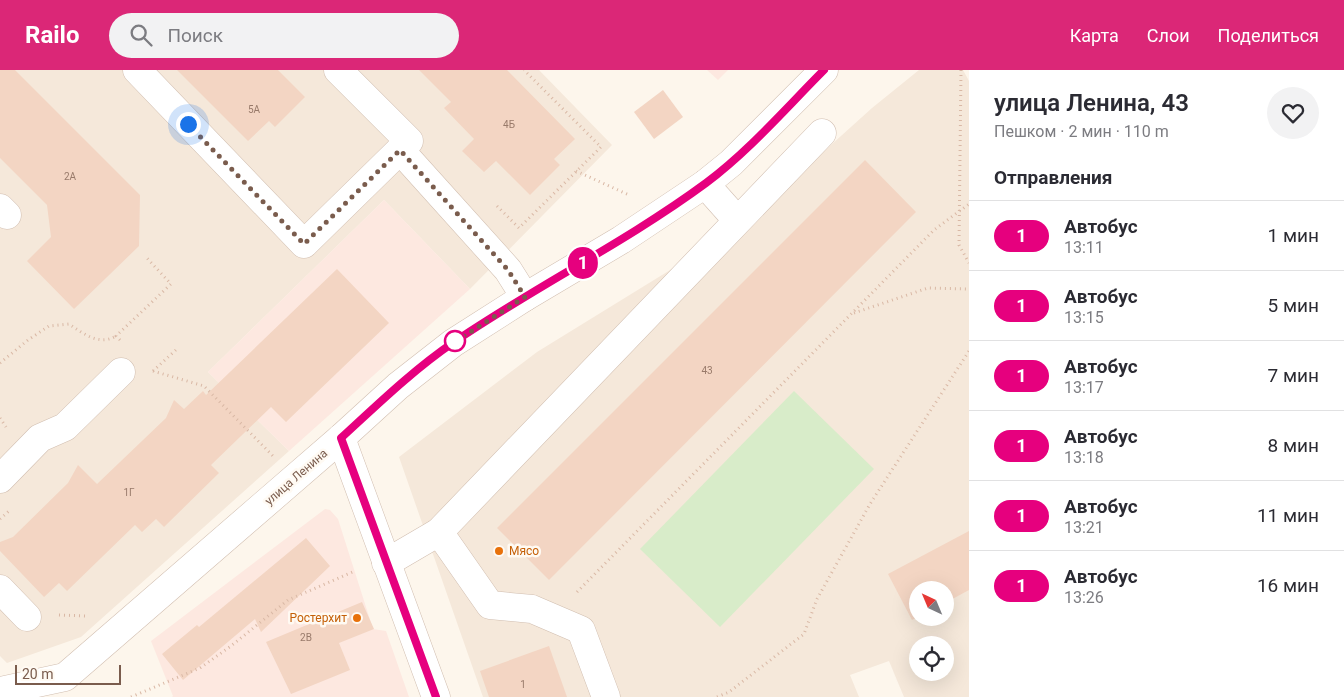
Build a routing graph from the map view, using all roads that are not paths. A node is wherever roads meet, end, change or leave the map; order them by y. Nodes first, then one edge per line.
1 (137, 70) edge
2 (338, 70) edge
3 (824, 70) edge
4 (822, 133) dead end
5 (400, 150) junction
6 (705, 184) junction
7 (737, 220) junction
8 (525, 297) junction
9 (134, 370) road end
10 (341, 438) junction
11 (0, 479) edge
12 (439, 532) junction
13 (386, 562) junction
14 (0, 589) edge
15 (27, 617) dead end
16 (71, 687) edge
17 (1, 688) edge
18 (436, 697) edge
19 (606, 697) edge

1 - 5 street
2 - 5 street
3 - 6 street, улица Ленина
4 - 7 street
5 - 8 street
6 - 7 street
6 - 8 street, улица Ленина
7 - 12 street
8 - 10 street, улица Ленина
9 - 11 street
10 - 13 street
10 - 16 street, улица Ленина
12 - 13 street
12 - 19 street
13 - 18 street
14 - 15 street
16 - 17 street, улица Ленина

